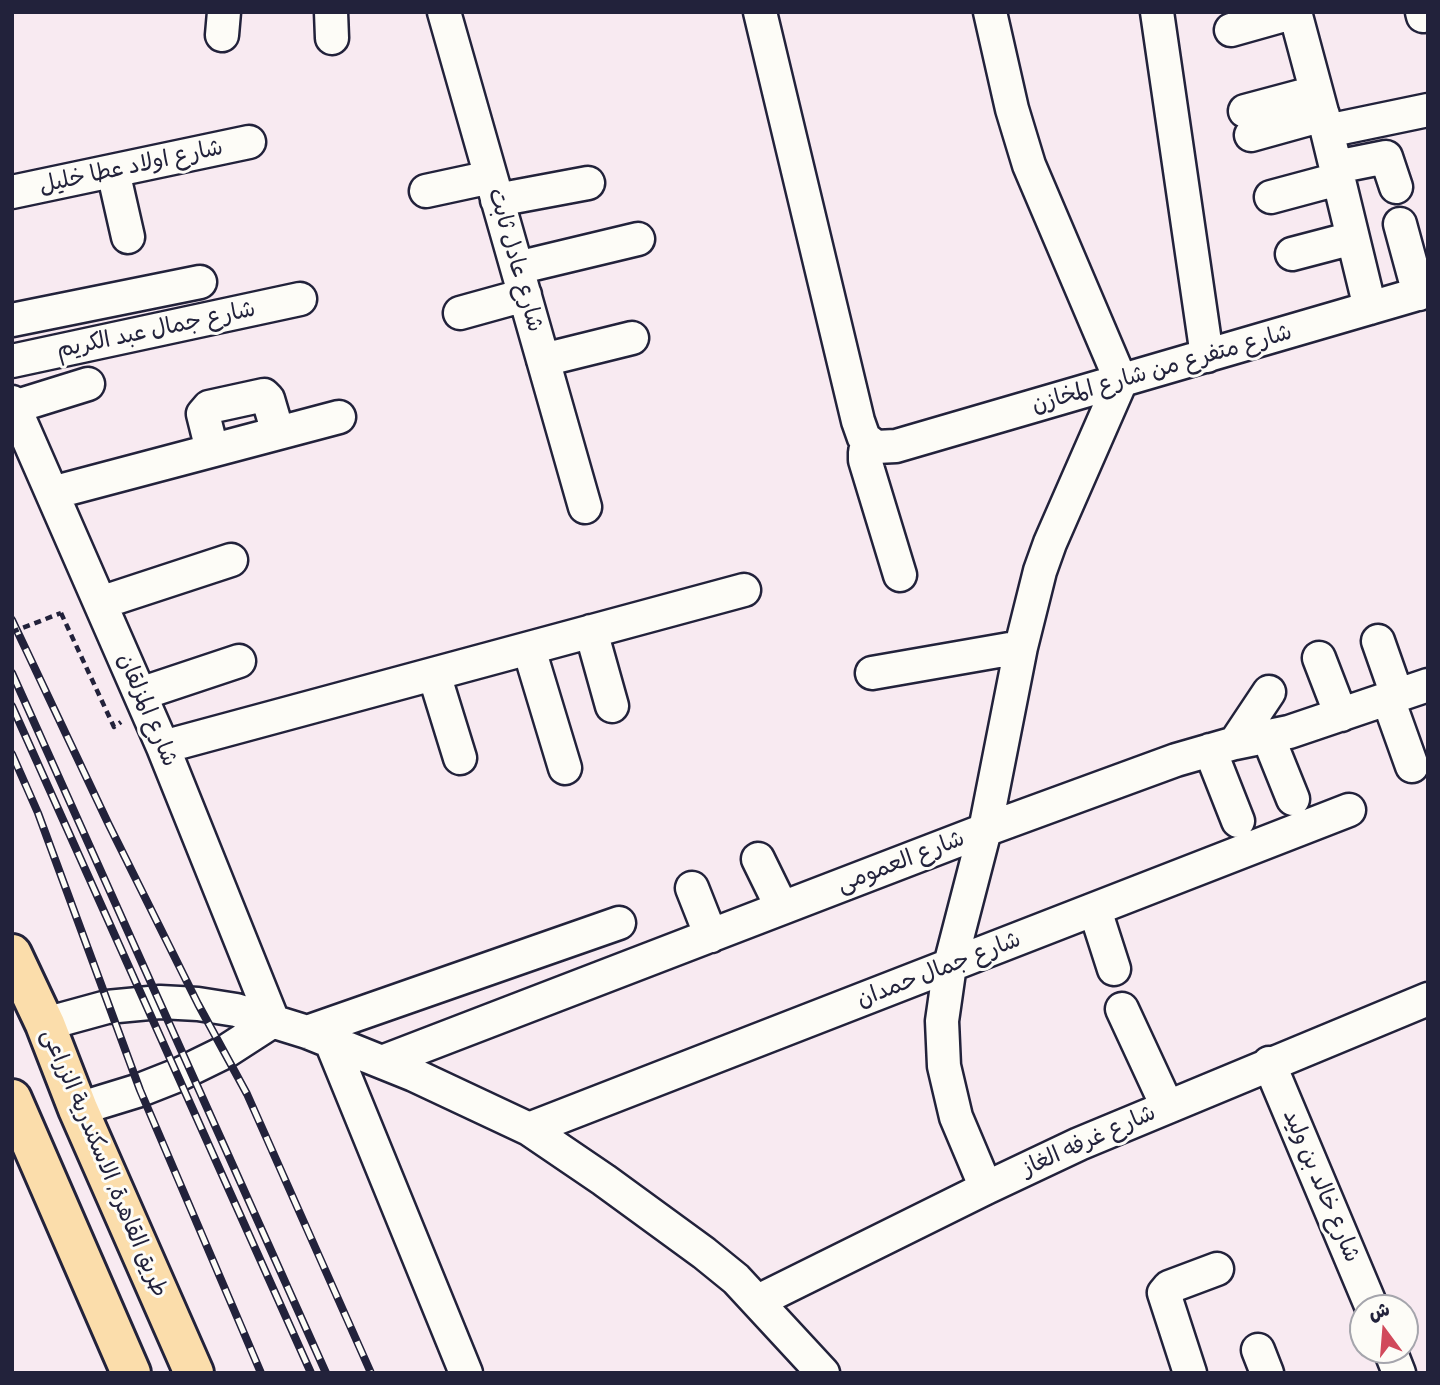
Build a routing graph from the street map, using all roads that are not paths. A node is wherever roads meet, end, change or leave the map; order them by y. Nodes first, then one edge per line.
1 (444, 12) edge
2 (760, 12) edge
3 (990, 12) edge
4 (1157, 12) edge
5 (1294, 12) edge
6 (1231, 30) dead end
7 (1428, 110) edge
8 (1322, 113) junction
9 (1248, 123) dead end
10 (249, 142) dead end
11 (113, 171) junction
12 (1337, 173) junction
13 (588, 183) dead end
14 (1396, 187) dead end
15 (494, 189) junction
16 (426, 191) dead end
17 (12, 192) edge
18 (1271, 197) dead end
19 (1399, 224) dead end
20 (128, 237) dead end
21 (1353, 238) junction
22 (638, 239) dead end
23 (1292, 254) dead end
24 (201, 282) dead end
25 (521, 282) junction
26 (1424, 293) edge
27 (300, 299) dead end
28 (1370, 308) junction
29 (460, 313) dead end
30 (12, 320) edge
31 (632, 338) dead end
32 (1207, 356) junction
33 (543, 360) junction
34 (12, 361) edge
35 (1121, 381) junction
36 (88, 384) dead end
37 (13, 404) edge
38 (338, 417) dead end
39 (278, 433) junction
40 (886, 447) junction
41 (212, 450) junction
42 (52, 493) junction
43 (585, 507) dead end
44 (231, 560) dead end
45 (900, 575) dead end
46 (744, 590) dead end
47 (100, 603) junction
48 (592, 631) junction
49 (1378, 641) dead end
50 (1021, 647) junction
51 (529, 649) junction
52 (1319, 658) dead end
53 (239, 661) dead end
54 (872, 673) dead end
55 (435, 674) junction
56 (1428, 685) edge
57 (1269, 692) dead end
58 (140, 694) junction
59 (1392, 697) junction
60 (612, 706) dead end
61 (1341, 715) junction
62 (1268, 737) junction
63 (163, 747) junction
64 (1223, 747) junction
65 (460, 758) dead end
66 (1412, 766) dead end
67 (565, 768) dead end
68 (1293, 799) dead end
69 (1349, 810) dead end
70 (1238, 821) dead end
71 (985, 830) junction
72 (758, 859) dead end
73 (692, 888) dead end
74 (782, 908) junction
75 (1095, 910) junction
76 (619, 923) dead end
77 (711, 936) junction
78 (12, 954) edge
79 (950, 965) junction
80 (1114, 969) dead end
81 (1428, 999) edge
82 (1122, 1009) dead end
83 (273, 1021) junction
84 (46, 1024) junction
85 (319, 1037) junction
86 (382, 1062) junction
87 (1269, 1063) junction
88 (12, 1099) edge
89 (1167, 1106) junction
90 (78, 1109) junction
91 (528, 1129) junction
92 (986, 1188) junction
93 (1217, 1269) dead end
94 (1366, 1294) edge
95 (758, 1301) junction
96 (131, 1373) edge
97 (194, 1373) edge
98 (466, 1373) edge
99 (823, 1373) edge
100 (1190, 1373) edge

1 - 15 street, شارع عادل ثابت
2 - 40 street
3 - 35 street
4 - 32 street
5 - 6 street
5 - 8 street
7 - 8 street
8 - 9 street
8 - 12 street
10 - 11 street, شارع اولاد عطا خليل
11 - 17 street, شارع اولاد عطا خليل
11 - 20 street
12 - 14 street
12 - 18 street
12 - 21 street
13 - 15 street
15 - 16 street
15 - 25 street, شارع عادل ثابت
19 - 26 street
21 - 23 street
21 - 28 street
22 - 25 street
24 - 30 street
25 - 29 street
25 - 33 street, شارع عادل ثابت
26 - 28 street, شارع متفرع من شارع المخازن
27 - 34 street, شارع جمال عبد الكريم
28 - 32 street, شارع متفرع من شارع المخازن
31 - 33 street
32 - 35 street, شارع متفرع من شارع المخازن
33 - 43 street, شارع عادل ثابت
35 - 40 street, شارع متفرع من شارع المخازن
35 - 50 street
36 - 37 street
37 - 42 street, شارع المزلقان
38 - 39 street
39 - 41 street
39 - 41 street
40 - 45 street
41 - 42 street
42 - 47 street, شارع المزلقان
44 - 47 street
46 - 48 street
47 - 58 street, شارع المزلقان
48 - 51 street
48 - 60 street
49 - 59 street
50 - 54 street
50 - 71 street
51 - 55 street
51 - 67 street
52 - 61 street
53 - 58 street
55 - 63 street
55 - 65 street
56 - 59 street, شارع العمومى
57 - 64 street
58 - 63 street, شارع المزلقان
59 - 61 street, شارع العمومى
59 - 66 street
61 - 62 street, شارع العمومى
62 - 64 street, شارع العمومى
62 - 68 street
63 - 83 street, شارع المزلقان
64 - 70 street
64 - 71 street, شارع العمومى
69 - 75 street, شارع جمال حمدان
71 - 74 street, شارع العمومى
71 - 79 street
72 - 74 street
73 - 77 street
74 - 77 street, شارع العمومى
75 - 79 street, شارع جمال حمدان
75 - 80 street
76 - 85 street
77 - 86 street, شارع العمومى
78 - 84 highway, طريق القاهرة, الاسكندرية الزراعى
79 - 91 street, شارع جمال حمدان
79 - 92 street
81 - 87 street, شارع غرفه الغاز
82 - 89 street
83 - 84 street
83 - 85 street
83 - 90 street
84 - 90 highway, طريق القاهرة, الاسكندرية الزراعى
85 - 86 street
85 - 98 street
86 - 91 street
87 - 89 street, شارع غرفه الغاز
87 - 94 street, شارع خالد بن وليد
88 - 96 highway
89 - 92 street, شارع غرفه الغاز
90 - 97 highway, طريق القاهرة, الاسكندرية الزراعى
91 - 95 street
92 - 95 street, شارع غرفه الغاز
93 - 100 street
95 - 99 street

